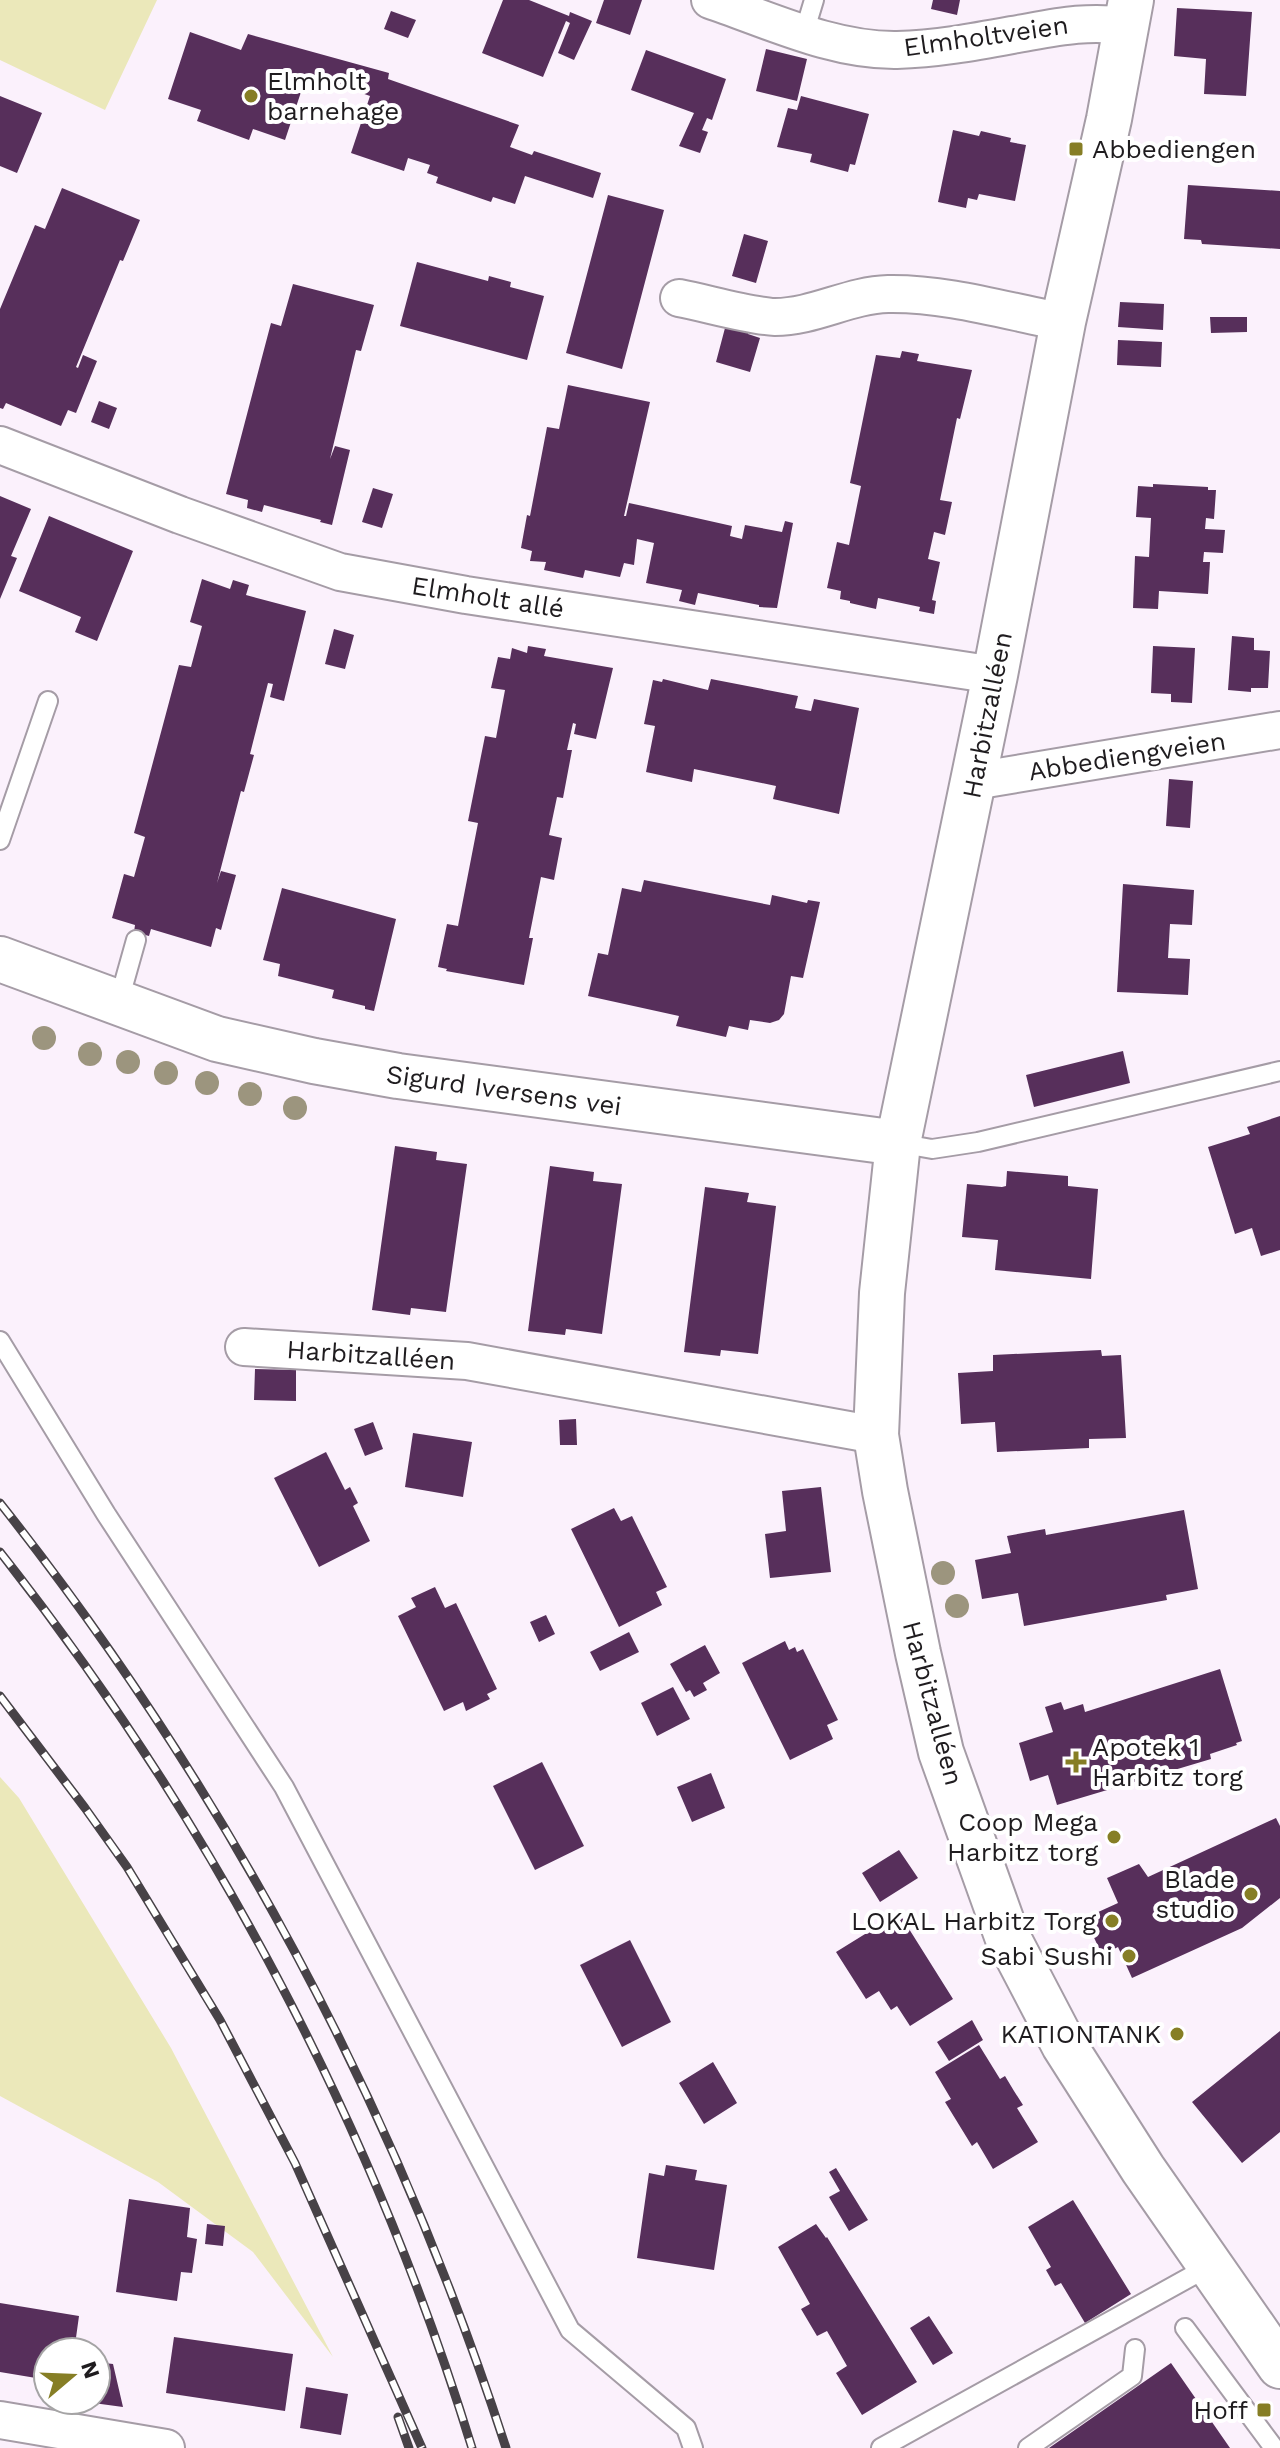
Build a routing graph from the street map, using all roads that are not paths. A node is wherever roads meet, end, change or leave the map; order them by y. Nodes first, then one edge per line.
1 (710, 0) edge
2 (1129, 13) edge
3 (809, 17) edge
4 (679, 298) dead end
5 (1063, 322) junction
6 (0, 445) edge
7 (995, 675) junction
8 (48, 701) dead end
9 (1280, 730) edge
10 (974, 781) junction
11 (0, 840) edge
12 (136, 940) dead end
13 (0, 959) edge
14 (118, 1004) junction
15 (1280, 1071) edge
16 (898, 1143) junction
17 (0, 1341) edge
18 (244, 1347) dead end
19 (876, 1435) junction
20 (1210, 2266) junction
21 (1185, 2328) dead end
22 (1135, 2349) dead end
23 (1280, 2366) edge
24 (0, 2420) edge
25 (166, 2448) edge
26 (693, 2448) edge
27 (881, 2448) edge
28 (1028, 2448) edge
29 (1274, 2448) edge

1 - 3 street, Elmholtveien
2 - 3 street, Elmholtveien
2 - 5 street, Harbitzalléen
4 - 5 street
5 - 7 street, Harbitzalléen
6 - 7 street, Elmholt allé
7 - 10 street, Harbitzalléen
8 - 11 lane
9 - 10 street, Abbediengveien
10 - 16 street, Harbitzalléen
12 - 14 lane
13 - 14 street, Sigurd Iversens vei
14 - 16 street, Sigurd Iversens vei
15 - 16 lane
16 - 19 street, Harbitzalléen
17 - 26 lane
18 - 19 street, Harbitzalléen
19 - 20 street, Harbitzalléen
20 - 23 street, Harbitzalléen
20 - 27 lane
21 - 29 lane
22 - 28 lane
24 - 25 street

